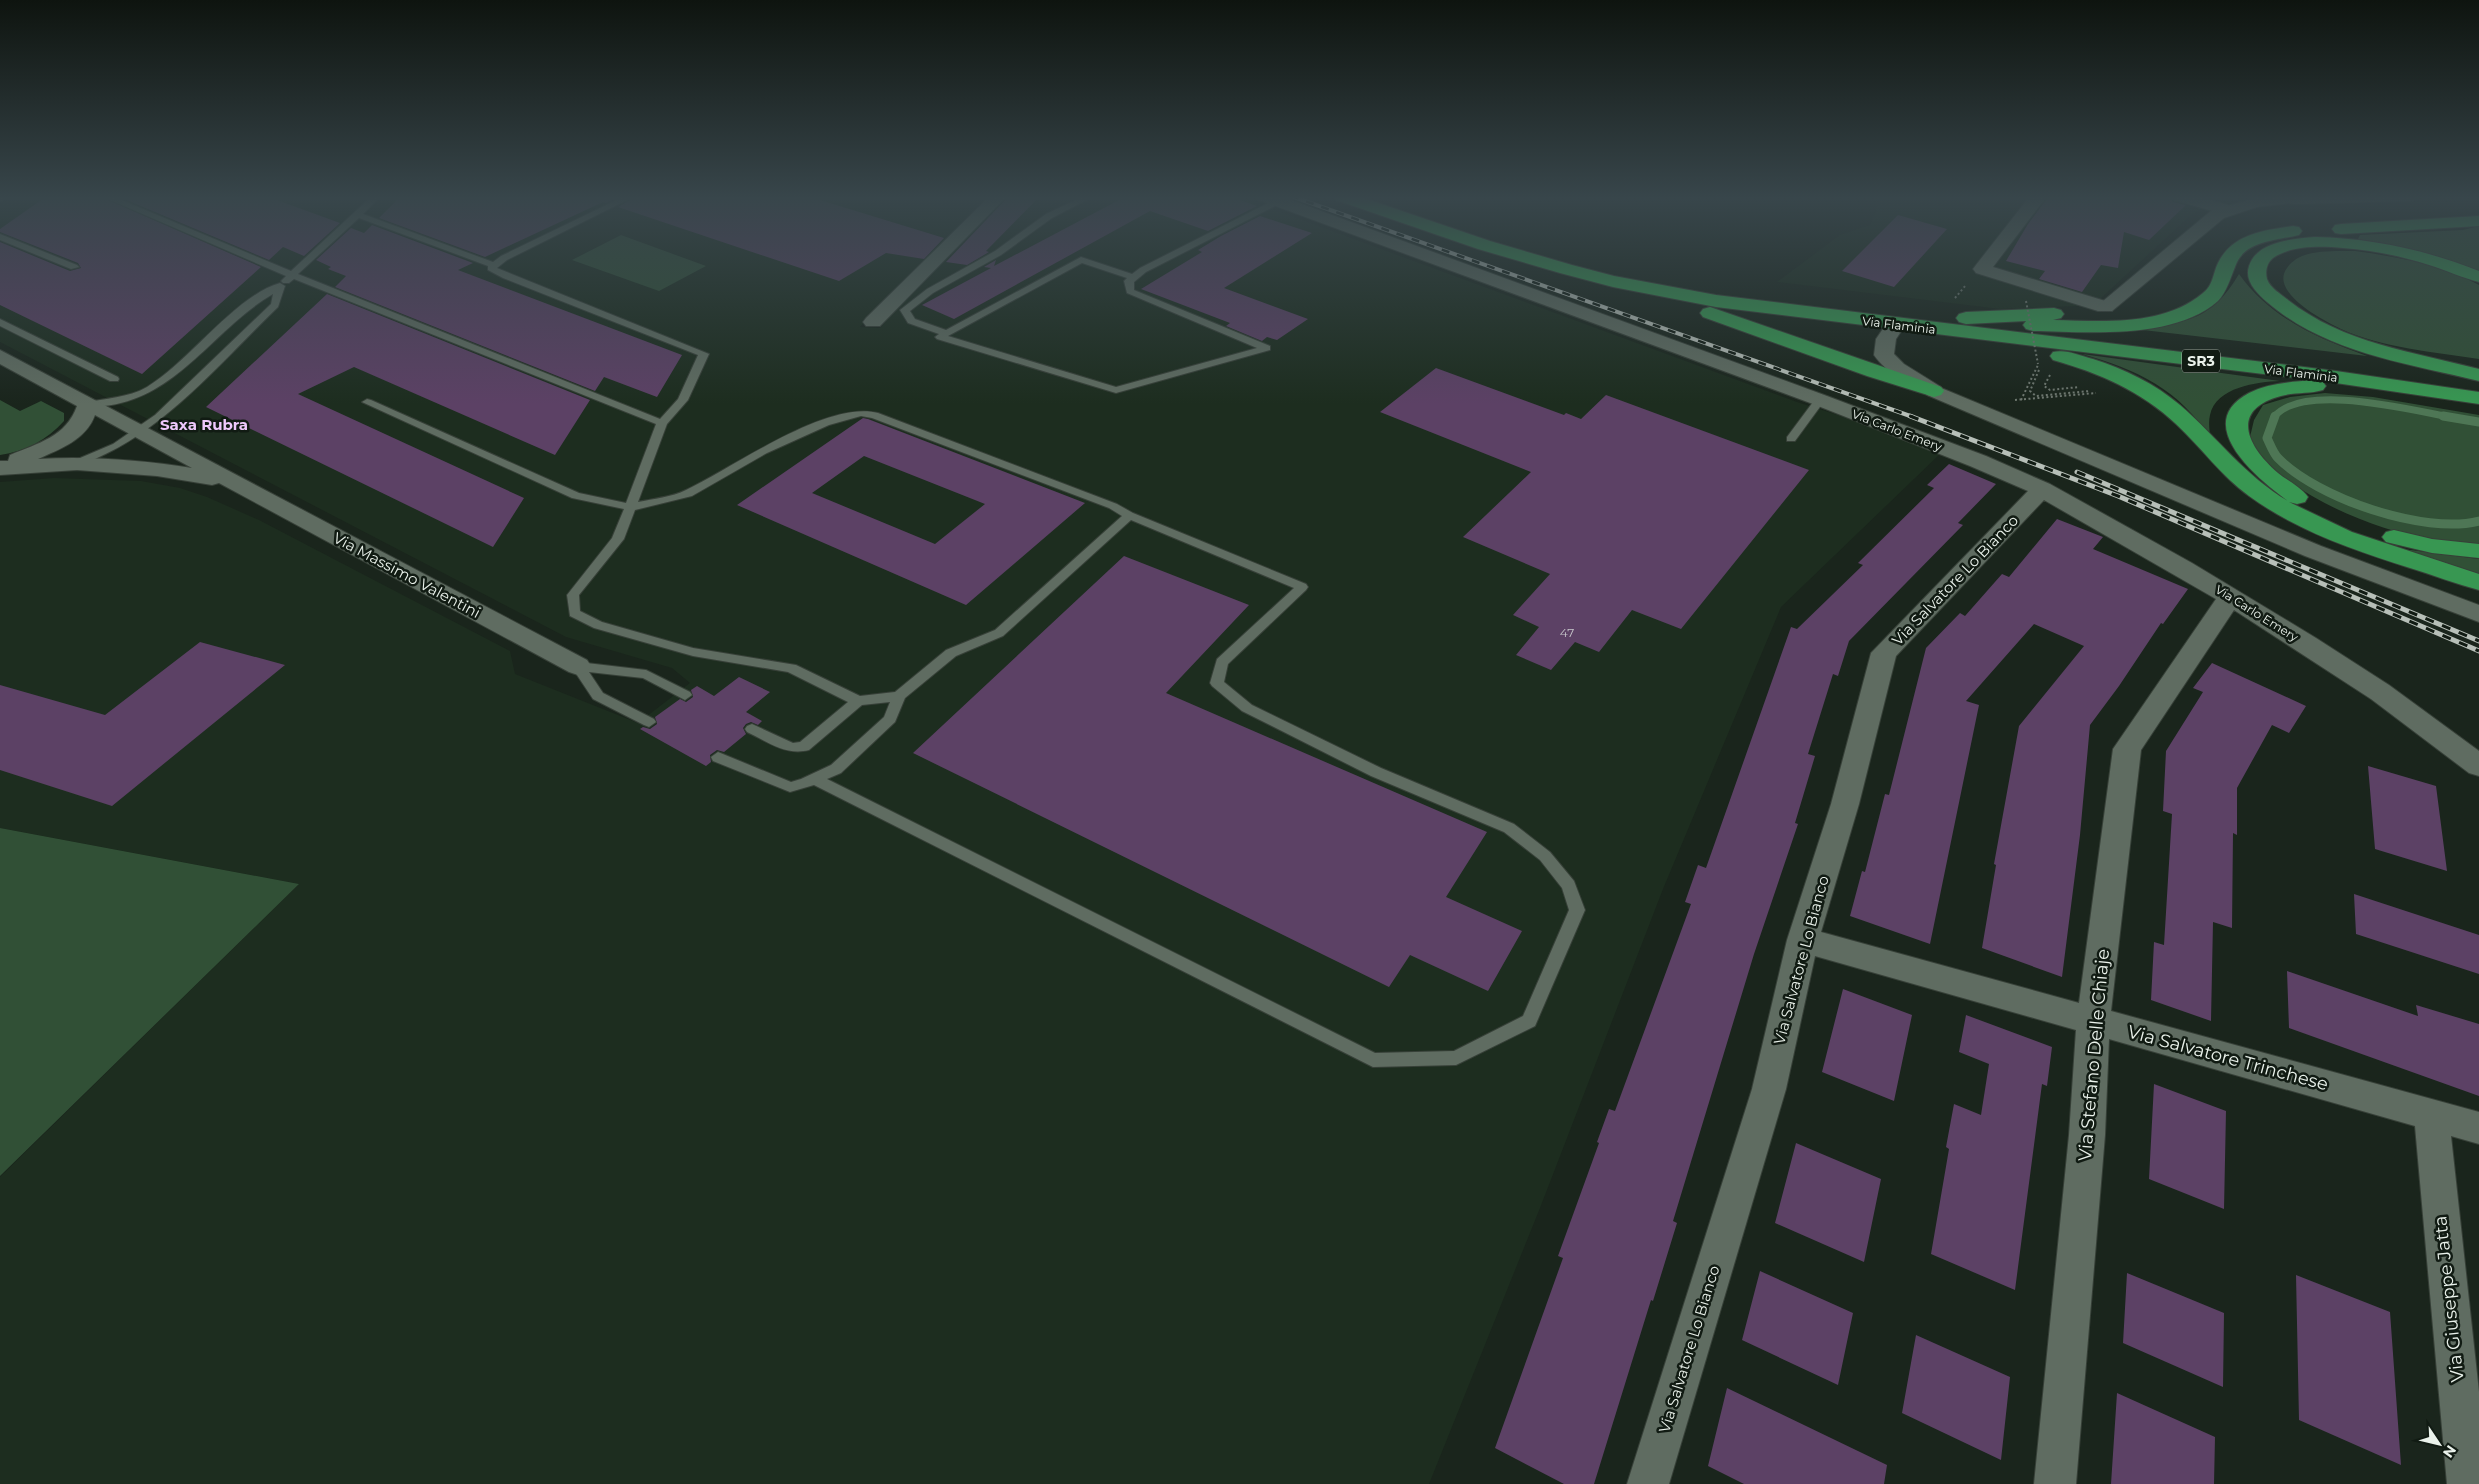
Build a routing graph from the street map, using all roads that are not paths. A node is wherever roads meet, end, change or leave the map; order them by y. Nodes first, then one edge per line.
1 (70, 265) edge
2 (269, 265) edge
3 (302, 265) edge
4 (492, 265) edge
5 (929, 265) edge
6 (976, 265) edge
7 (1071, 265) edge
8 (1097, 265) edge
9 (1151, 265) edge
10 (1454, 265) edge
11 (1557, 265) edge
12 (1612, 265) edge
13 (1985, 265) edge
14 (2154, 265) edge
15 (2226, 265) edge
16 (2259, 265) edge
17 (2448, 265) edge
18 (74, 267) dead end
19 (292, 275) junction
20 (1134, 277) junction
21 (2479, 277) edge
22 (1613, 281) junction
23 (280, 286) junction
24 (2105, 307) junction
25 (1966, 318) junction
26 (0, 322) edge
27 (872, 322) dead end
28 (1896, 324) junction
29 (2026, 325) junction
30 (1934, 329) junction
31 (947, 333) junction
32 (0, 356) edge
33 (2479, 375) edge
34 (114, 379) dead end
35 (1934, 391) junction
36 (2475, 392) edge
37 (1820, 400) junction
38 (367, 402) dead end
39 (88, 405) junction
40 (662, 423) junction
41 (140, 432) junction
42 (1791, 439) dead end
43 (77, 463) junction
44 (0, 466) edge
45 (236, 482) junction
46 (2042, 489) junction
47 (632, 507) junction
48 (1129, 515) junction
49 (2479, 551) edge
50 (2479, 582) edge
51 (2230, 597) junction
52 (2479, 614) edge
53 (578, 666) junction
54 (685, 695) dead end
55 (899, 696) junction
56 (858, 701) junction
57 (650, 722) dead end
58 (752, 729) dead end
59 (718, 756) dead end
60 (2479, 766) edge
61 (814, 779) junction
62 (1804, 940) junction
63 (2093, 1021) junction
64 (2431, 1114) junction
65 (2479, 1128) edge
66 (1648, 1484) edge
67 (2055, 1484) edge
68 (2468, 1484) edge

1 - 18 lane
2 - 19 lane
3 - 19 lane
4 - 40 lane
5 - 27 street
6 - 31 lane
7 - 31 lane
8 - 20 lane
9 - 20 lane
10 - 37 street, Via Carlo Emery
11 - 22 highway, Via Flaminia / SR3
12 - 25 highway, Via Flaminia / SR3
13 - 24 street
14 - 24 street
15 - 29 highway
16 - 33 highway
17 - 21 highway
19 - 23 lane
19 - 40 lane
20 - 31 lane
22 - 28 highway, Via Flaminia / SR3
22 - 35 highway
23 - 39 lane
23 - 41 lane
24 - 25 highway
25 - 29 highway, Via Flaminia / SR3
26 - 34 lane
28 - 30 highway, Via Flaminia / SR3
28 - 35 street
29 - 36 highway, Via Flaminia / SR3
30 - 36 highway, Via Flaminia / SR3
30 - 50 highway
32 - 39 street, Via Massimo Valentini
35 - 52 street
36 - 49 highway
37 - 42 lane
37 - 46 street, Via Carlo Emery
38 - 47 lane
39 - 41 street, Via Massimo Valentini
39 - 44 street
40 - 47 lane
41 - 43 lane
41 - 45 street, Via Massimo Valentini
43 - 44 street
43 - 45 street
45 - 53 street, Via Massimo Valentini
46 - 51 street, Via Carlo Emery
46 - 62 street, Via Salvatore Lo Bianco
47 - 48 lane
47 - 56 lane
48 - 55 lane
48 - 61 lane
51 - 60 street, Via Carlo Emery
51 - 63 street, Via Stefano Delle Chiaje
53 - 54 lane
53 - 57 lane
55 - 56 lane
55 - 61 lane
56 - 58 lane
59 - 61 lane
62 - 63 street, Via Salvatore Trinchese
62 - 66 street, Via Salvatore Lo Bianco
63 - 64 street, Via Salvatore Trinchese
63 - 67 street, Via Stefano Delle Chiaje
64 - 65 street, Via Salvatore Trinchese
64 - 68 street, Via Giuseppe Jatta

